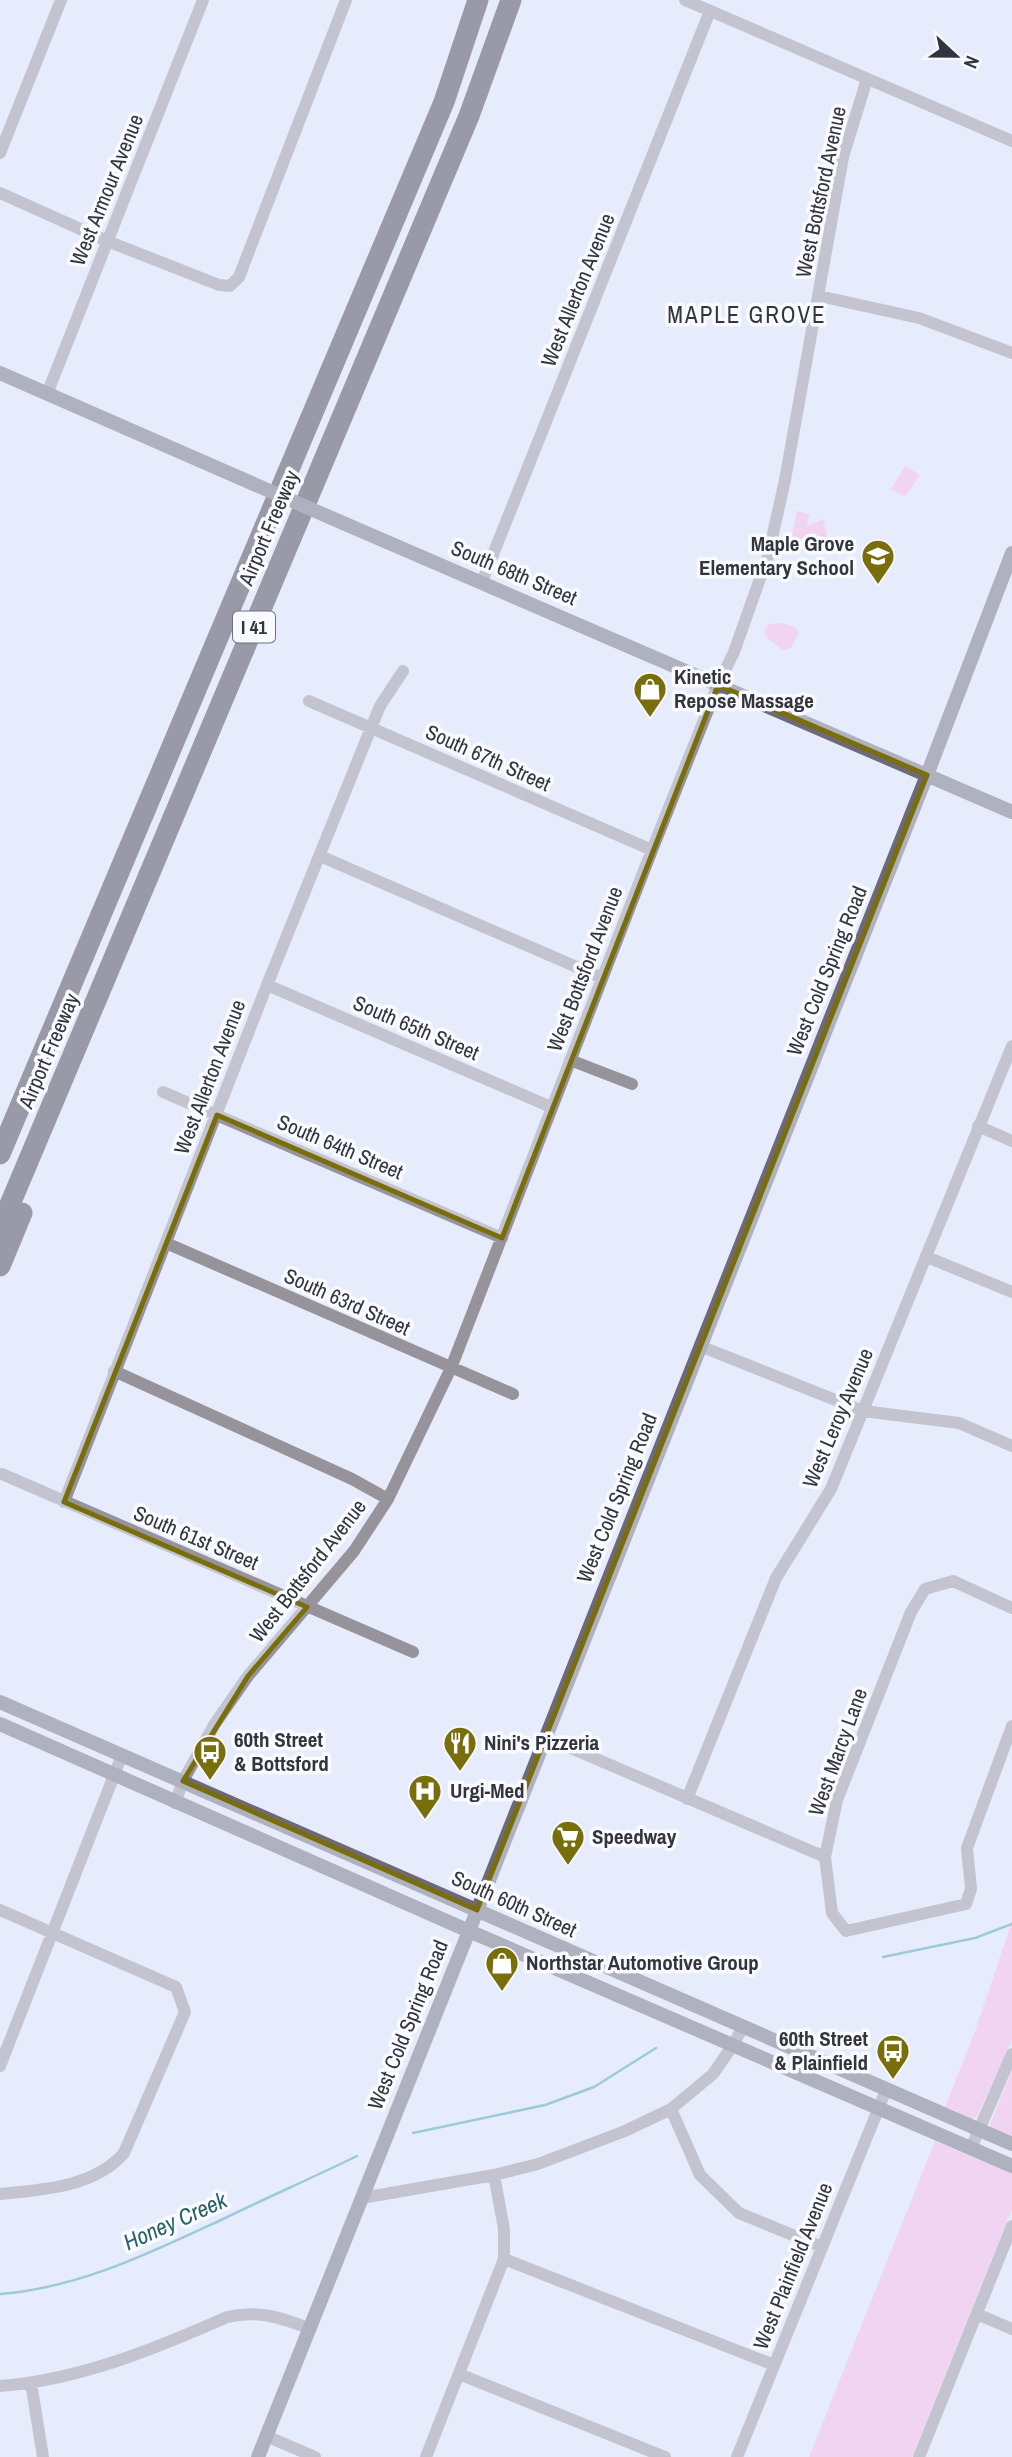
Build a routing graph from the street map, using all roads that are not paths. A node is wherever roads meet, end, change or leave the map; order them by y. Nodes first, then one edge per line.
1 (61, 0) edge
2 (203, 0) edge
3 (346, 0) edge
4 (478, 0) edge
5 (511, 0) edge
6 (685, 0) edge
7 (710, 11) junction
8 (867, 79) junction
9 (1012, 141) edge
10 (0, 153) edge
11 (0, 193) edge
12 (107, 241) junction
13 (819, 296) junction
14 (1012, 353) edge
15 (0, 373) edge
16 (47, 394) junction
17 (1012, 553) edge
18 (482, 582) junction
19 (403, 671) dead end
20 (718, 685) junction
21 (309, 701) dead end
22 (371, 728) junction
23 (927, 775) junction
24 (1012, 811) edge
25 (652, 850) junction
26 (320, 856) junction
27 (602, 978) junction
28 (267, 985) junction
29 (1012, 1045) edge
30 (77, 1048) junction
31 (570, 1060) junction
32 (632, 1084) dead end
33 (27, 1089) junction
34 (163, 1092) dead end
35 (551, 1107) junction
36 (217, 1115) junction
37 (0, 1125) edge
38 (978, 1126) junction
39 (1012, 1141) edge
40 (0, 1154) edge
41 (0, 1228) edge
42 (502, 1238) junction
43 (166, 1243) junction
44 (927, 1257) junction
45 (0, 1266) edge
46 (1012, 1292) edge
47 (700, 1346) junction
48 (451, 1368) junction
49 (114, 1371) junction
50 (513, 1394) dead end
51 (863, 1411) junction
52 (1012, 1446) edge
53 (2, 1474) dead end
54 (388, 1499) junction
55 (64, 1502) junction
56 (307, 1607) junction
57 (1012, 1608) edge
58 (413, 1652) dead end
59 (0, 1702) edge
60 (0, 1724) edge
61 (1012, 1726) edge
62 (544, 1737) junction
63 (122, 1755) junction
64 (115, 1776) junction
65 (183, 1781) junction
66 (687, 1799) junction
67 (175, 1803) junction
68 (825, 1857) junction
69 (0, 1910) edge
70 (477, 1910) junction
71 (469, 1931) junction
72 (53, 1933) junction
73 (568, 1951) junction
74 (530, 1957) junction
75 (743, 2027) junction
76 (733, 2045) junction
77 (1012, 2054) edge
78 (0, 2066) edge
79 (886, 2090) junction
80 (878, 2108) junction
81 (671, 2109) junction
82 (978, 2130) junction
83 (1012, 2144) edge
84 (971, 2148) junction
85 (1012, 2166) edge
86 (494, 2175) junction
87 (0, 2194) edge
88 (362, 2198) junction
89 (1012, 2226) edge
90 (821, 2247) junction
91 (504, 2259) junction
92 (977, 2314) junction
93 (308, 2328) junction
94 (1012, 2329) edge
95 (774, 2364) junction
96 (459, 2374) junction
97 (31, 2384) junction
98 (0, 2386) edge
99 (266, 2437) junction
100 (924, 2454) edge
101 (43, 2457) edge
102 (258, 2457) edge
103 (315, 2457) edge
104 (426, 2457) edge
105 (666, 2457) edge
106 (737, 2457) edge

1 - 10 street
2 - 12 street, West Armour Avenue
3 - 12 street
4 - 33 highway, Airport Freeway / I 41
5 - 30 highway, Airport Freeway / I 41
6 - 7 street
7 - 8 street
7 - 18 street, West Allerton Avenue
8 - 9 street
8 - 13 street, West Bottsford Avenue
11 - 12 street
12 - 16 street, West Armour Avenue
13 - 14 street
13 - 20 street, West Bottsford Avenue
15 - 16 street, South 68th Street
16 - 18 street, South 68th Street, bridge
17 - 23 street, West Cold Spring Road
18 - 20 street, South 68th Street
19 - 22 street, West Allerton Avenue
20 - 23 street, South 68th Street
20 - 25 street, West Bottsford Avenue
21 - 22 street, South 67th Street
22 - 25 street, South 67th Street
22 - 26 street, West Allerton Avenue
23 - 24 street, South 68th Street
23 - 47 street, West Cold Spring Road
25 - 27 street, West Bottsford Avenue
26 - 27 street
26 - 28 street, West Allerton Avenue
27 - 31 street, West Bottsford Avenue
28 - 35 street, South 65th Street
28 - 36 street, West Allerton Avenue
29 - 38 street, West Leroy Avenue
30 - 41 highway, Airport Freeway / I 41
30 - 45 highway
31 - 32 street
31 - 35 street, West Bottsford Avenue
33 - 37 highway
33 - 40 highway, Airport Freeway / I 41
34 - 36 street, South 64th Street
35 - 42 street, West Bottsford Avenue
36 - 42 street, South 64th Street
36 - 43 street, West Allerton Avenue
38 - 39 street
38 - 44 street, West Leroy Avenue
42 - 48 street, West Bottsford Avenue
43 - 48 street, South 63rd Street
43 - 49 street, West Allerton Avenue
44 - 46 street
44 - 51 street, West Leroy Avenue
47 - 51 street
47 - 62 street, West Cold Spring Road
48 - 50 street, South 63rd Street
48 - 54 street, West Bottsford Avenue
49 - 54 street
49 - 55 street, West Allerton Avenue
51 - 52 street
51 - 66 street, West Leroy Avenue
53 - 55 street, South 61st Street
54 - 56 street, West Bottsford Avenue
55 - 56 street, South 61st Street
56 - 58 street, South 61st Street
56 - 65 street, West Bottsford Avenue
57 - 68 street, West Marcy Lane
59 - 63 street, South 60th Street
60 - 64 street, South 60th Street
61 - 68 street, West Marcy Lane
62 - 66 street
62 - 70 street, West Cold Spring Road
63 - 64 street
63 - 65 street, South 60th Street
64 - 67 street, South 60th Street
64 - 72 street
65 - 67 street, West Bottsford Avenue
65 - 70 street, South 60th Street
66 - 68 street
67 - 71 street, South 60th Street
69 - 72 street
70 - 71 street, West Cold Spring Road
70 - 73 street, South 60th Street
71 - 74 street, South 60th Street
71 - 88 street, West Cold Spring Road
72 - 78 street
72 - 87 street
73 - 74 street
73 - 75 street, South 60th Street
74 - 76 street, South 60th Street
75 - 76 street
75 - 79 street, South 60th Street
76 - 80 street, South 60th Street
76 - 81 street
77 - 82 street
79 - 80 street, West Plainfield Avenue
79 - 82 street, South 60th Street
80 - 84 street, South 60th Street
80 - 90 street, West Plainfield Avenue
81 - 86 street
81 - 90 street
82 - 83 street, South 60th Street
82 - 84 street
84 - 85 street, South 60th Street
86 - 88 street
86 - 91 street
88 - 93 street, West Cold Spring Road
89 - 92 street
90 - 95 street, West Plainfield Avenue
91 - 95 street
91 - 96 street
92 - 94 street
92 - 100 street
93 - 97 street
93 - 99 street, West Cold Spring Road
95 - 106 street, West Plainfield Avenue
96 - 104 street
96 - 105 street
97 - 98 street
97 - 101 street
99 - 102 street, West Cold Spring Road
99 - 103 street

